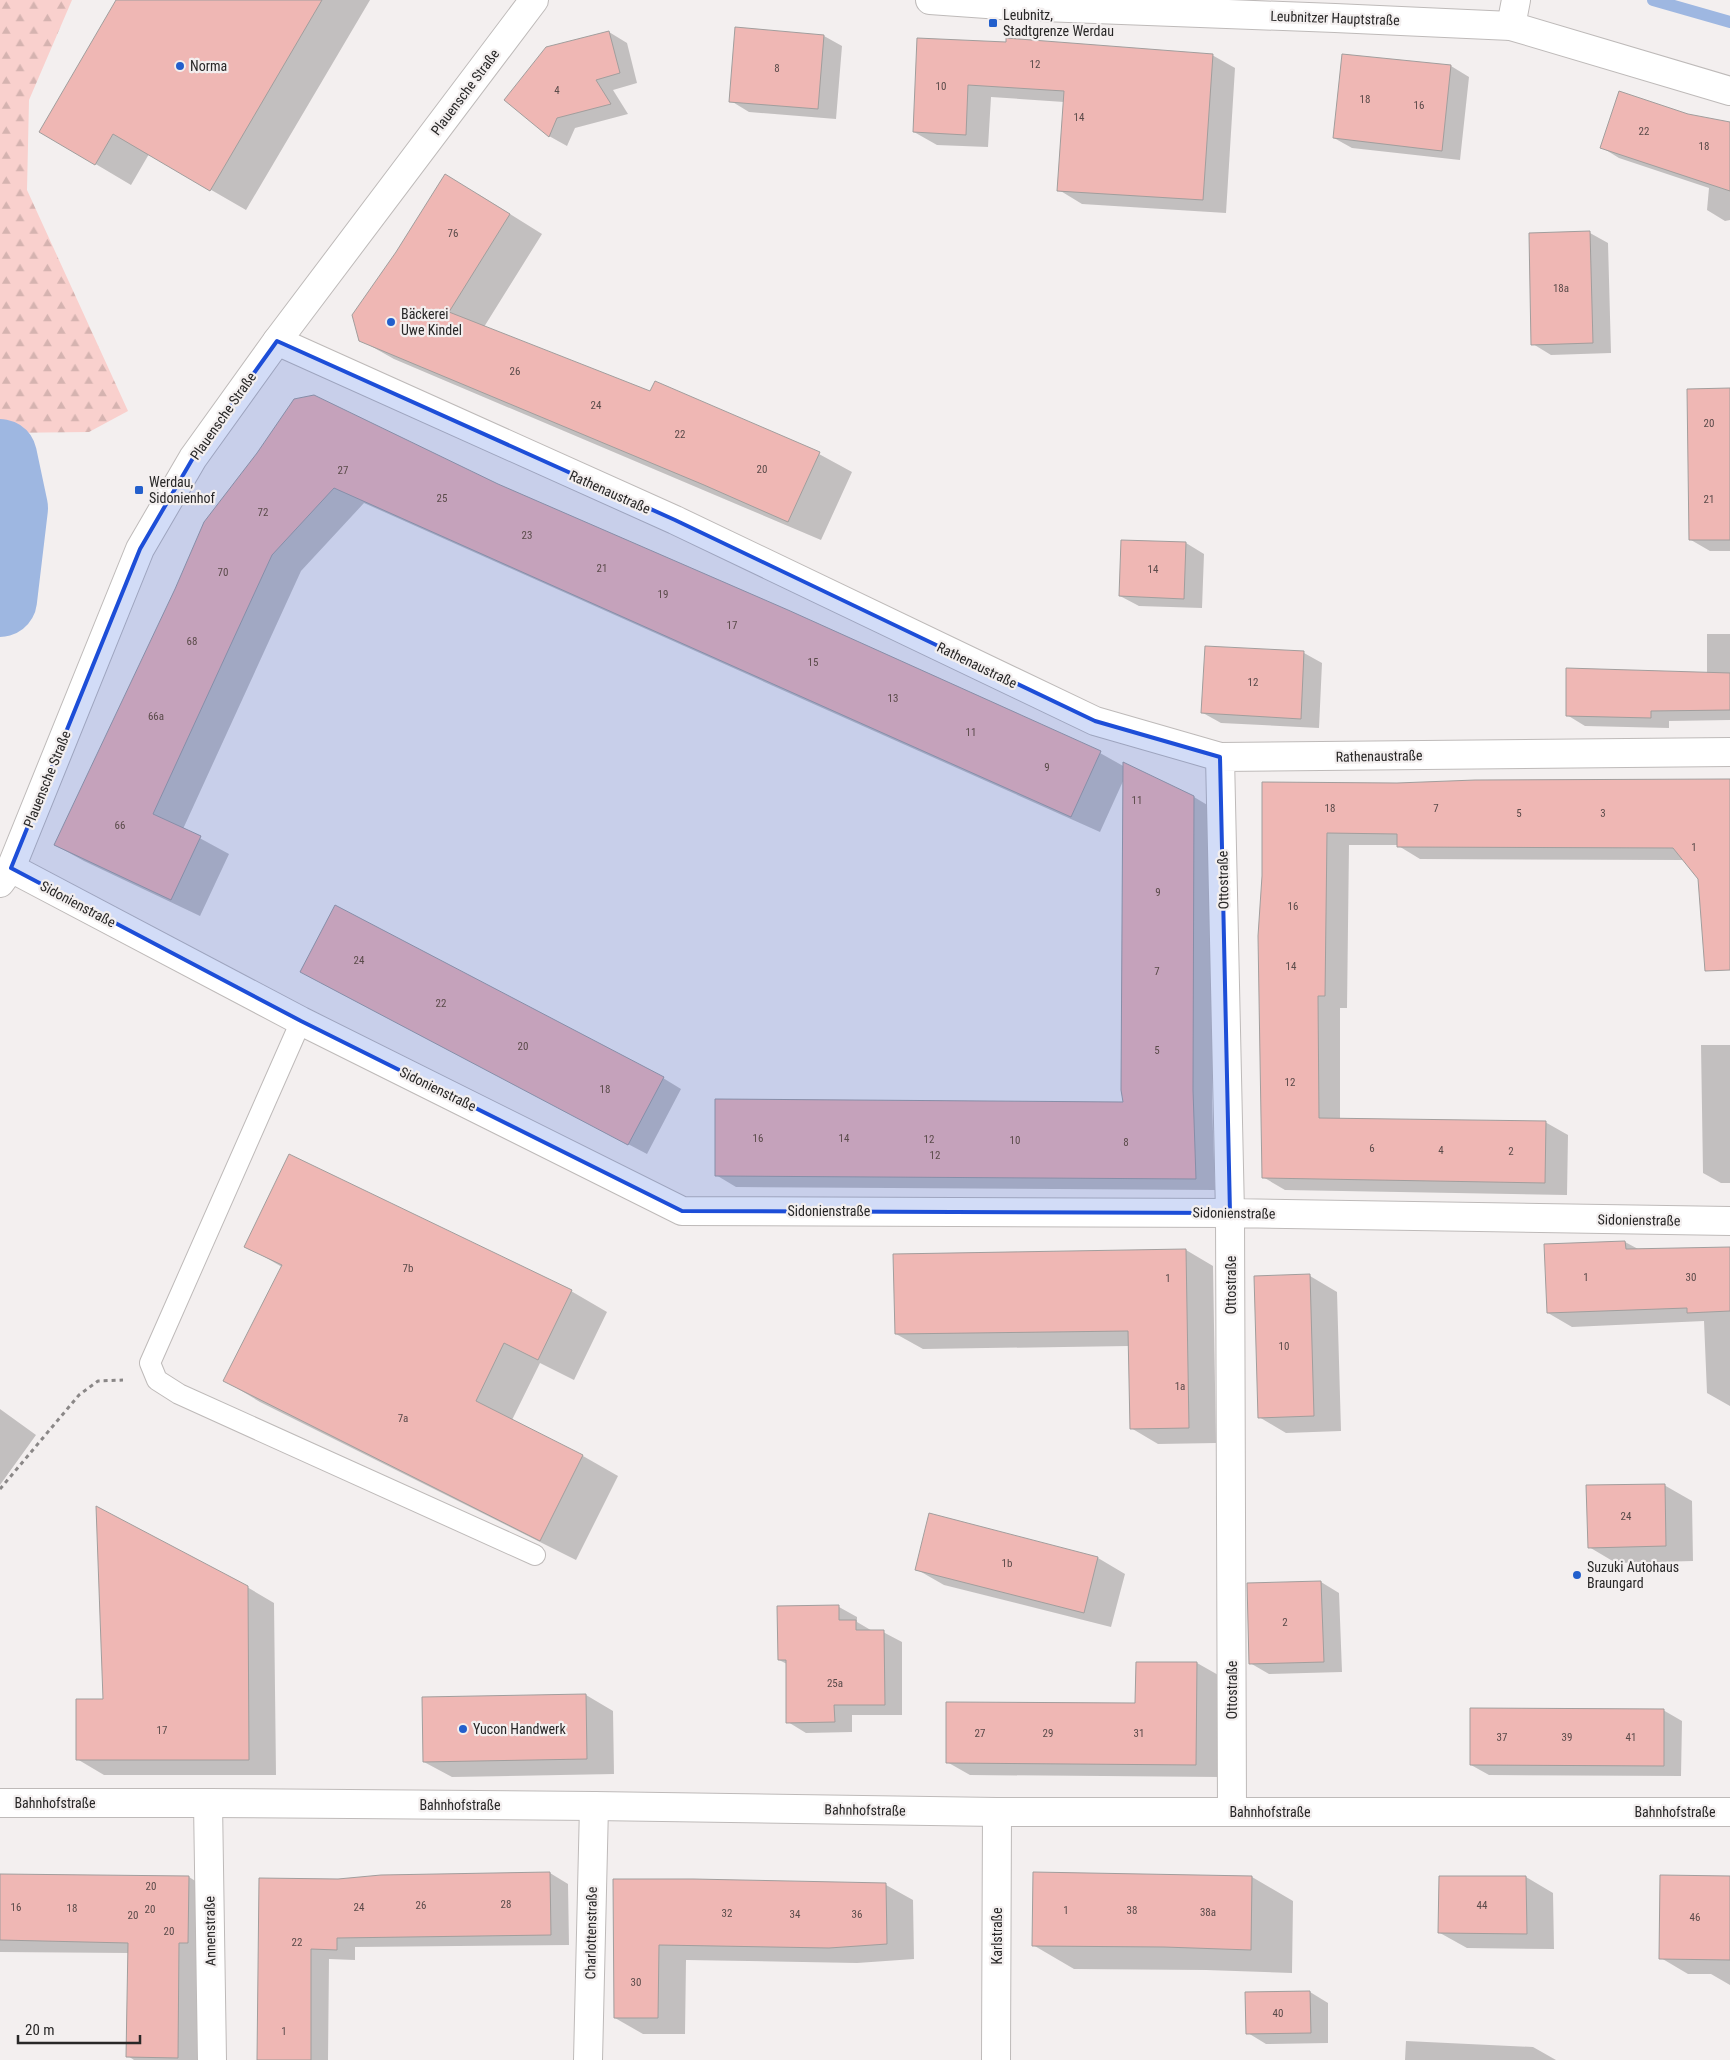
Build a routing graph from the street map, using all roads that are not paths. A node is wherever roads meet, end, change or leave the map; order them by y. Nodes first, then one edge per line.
1 (534, 0) edge
2 (930, 0) edge
3 (1516, 0) edge
4 (1510, 26) junction
5 (1730, 91) edge
6 (276, 341) junction
7 (1730, 752) edge
8 (1220, 757) junction
9 (5, 876) edge
10 (301, 1021) junction
11 (1230, 1213) junction
12 (1730, 1221) edge
13 (536, 1555) dead end
14 (0, 1803) edge
15 (208, 1803) junction
16 (594, 1806) junction
17 (997, 1812) junction
18 (1232, 1812) junction
19 (1730, 1812) edge
20 (212, 2060) edge
21 (588, 2060) edge
22 (996, 2060) edge

1 - 6 street, Plauensche Straße
2 - 4 street, Leubnitzer Hauptstraße
3 - 4 street
4 - 5 street, Leubnitzer Hauptstraße
6 - 8 street, Rathenaustraße
6 - 9 street, Plauensche Straße
7 - 8 street, Rathenaustraße
8 - 11 street, Ottostraße
9 - 10 street, Sidonienstraße
10 - 11 street, Sidonienstraße
10 - 13 lane
11 - 12 street, Sidonienstraße
11 - 18 street, Ottostraße
14 - 15 street, Bahnhofstraße
15 - 16 street, Bahnhofstraße
15 - 20 street, Annenstraße
16 - 17 street, Bahnhofstraße
16 - 21 street, Charlottenstraße
17 - 18 street, Bahnhofstraße
17 - 22 street, Karlstraße
18 - 19 street, Bahnhofstraße

